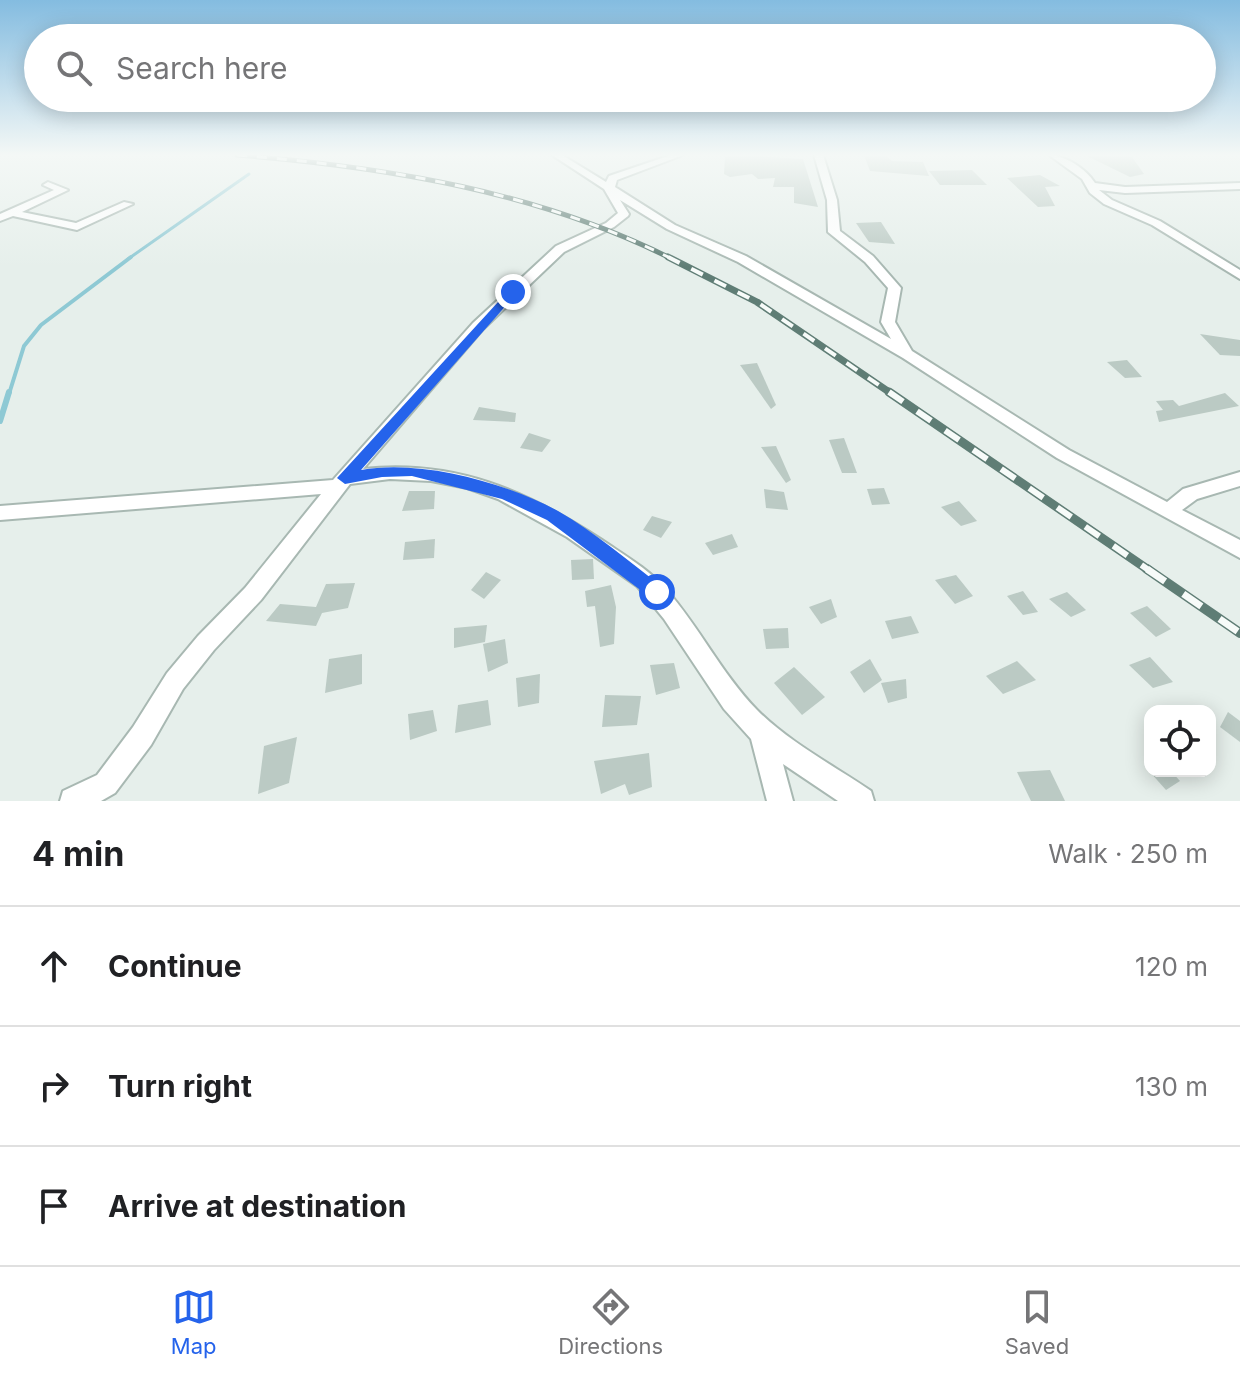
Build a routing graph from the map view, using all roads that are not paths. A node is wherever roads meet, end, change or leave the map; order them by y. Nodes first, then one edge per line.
1 (58, 192) edge
2 (611, 192) edge
3 (615, 192) edge
4 (830, 192) edge
5 (1098, 192) edge
6 (128, 204) dead end
7 (12, 213) junction
8 (0, 218) edge
9 (1240, 275) edge
10 (908, 355) junction
11 (1240, 479) edge
12 (341, 482) junction
13 (1169, 510) junction
14 (0, 513) edge
15 (1240, 550) edge
16 (762, 732) junction
17 (73, 801) edge
18 (780, 801) edge
19 (861, 801) edge

1 - 7 street
2 - 12 street
3 - 10 street
4 - 10 street
5 - 9 street
6 - 7 street
7 - 8 street
10 - 13 street
11 - 13 street
12 - 14 street
12 - 16 street
12 - 17 street
13 - 15 street
16 - 18 street
16 - 19 street

